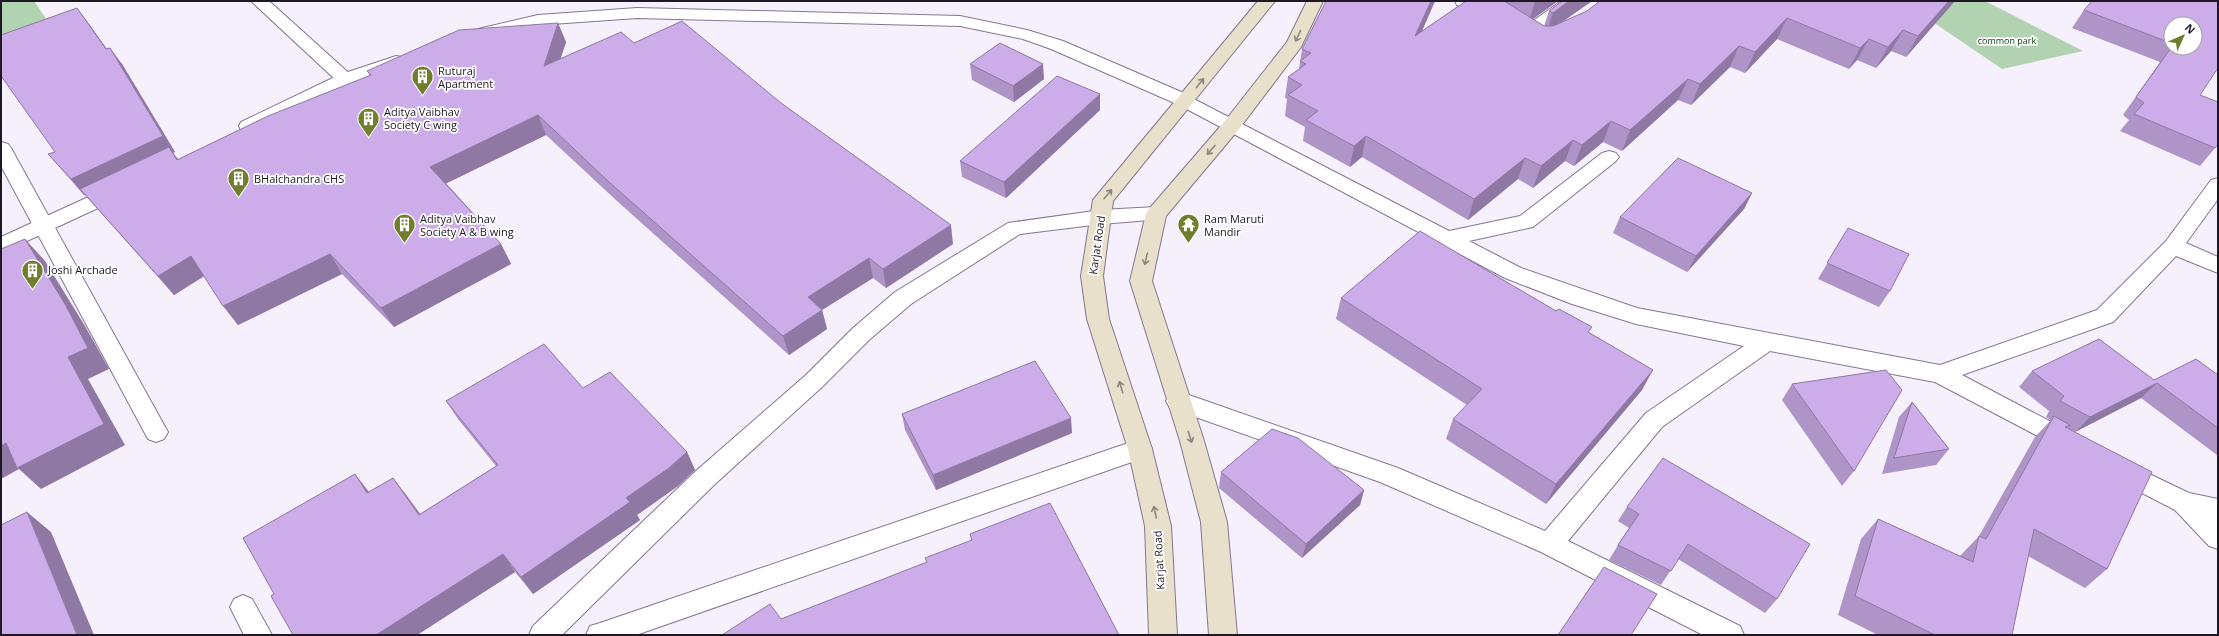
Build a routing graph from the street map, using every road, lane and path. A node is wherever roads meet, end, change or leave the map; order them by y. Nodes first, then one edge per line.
1 (259, 1) edge
2 (620, 1) edge
3 (666, 1) edge
4 (1267, 1) edge
5 (1315, 1) edge
6 (1463, 1) edge
7 (1572, 1) edge
8 (637, 13) junction
9 (1529, 32) junction
10 (470, 37) edge
11 (1544, 42) edge
12 (410, 56) edge
13 (345, 79) junction
14 (1186, 101) junction
15 (1232, 125) junction
16 (230, 135) edge
17 (1, 148) edge
18 (1609, 157) dead end
19 (138, 180) edge
20 (2218, 185) edge
21 (1156, 214) junction
22 (1101, 217) junction
23 (45, 226) junction
24 (1448, 238) junction
25 (1, 246) edge
26 (2173, 246) junction
27 (2218, 265) edge
28 (1765, 343) junction
29 (1940, 374) junction
30 (1178, 401) junction
31 (156, 432) dead end
32 (1140, 449) junction
33 (2184, 503) junction
34 (2218, 510) edge
35 (2218, 538) edge
36 (1550, 544) junction
37 (243, 607) dead end
38 (258, 635) edge
39 (543, 635) edge
40 (600, 635) edge
41 (1163, 635) edge
42 (1222, 635) edge
43 (1730, 635) edge

1 - 13 street
2 - 8 street
3 - 8 street
14 -> 4 main road, Karjat Road
5 -> 15 main road
6 - 9 street
7 - 9 street
8 - 10 street
8 - 14 street
9 - 11 street
12 - 13 street
13 - 16 street
14 - 15 street
22 -> 14 main road, Karjat Road
15 -> 21 main road
15 - 24 street
17 - 23 street
18 - 24 street
19 - 23 street
20 - 26 street
21 - 22 street
21 -> 30 main road
32 -> 22 main road, Karjat Road
22 - 39 street
23 - 25 street
23 - 31 street
24 - 28 street
26 - 27 street
26 - 29 street
28 - 29 street
28 - 36 street
29 - 33 street
30 - 36 street
30 -> 42 main road
32 - 40 street
41 -> 32 main road, Karjat Road
33 - 34 street
33 - 35 street
36 - 43 street
37 - 38 street

